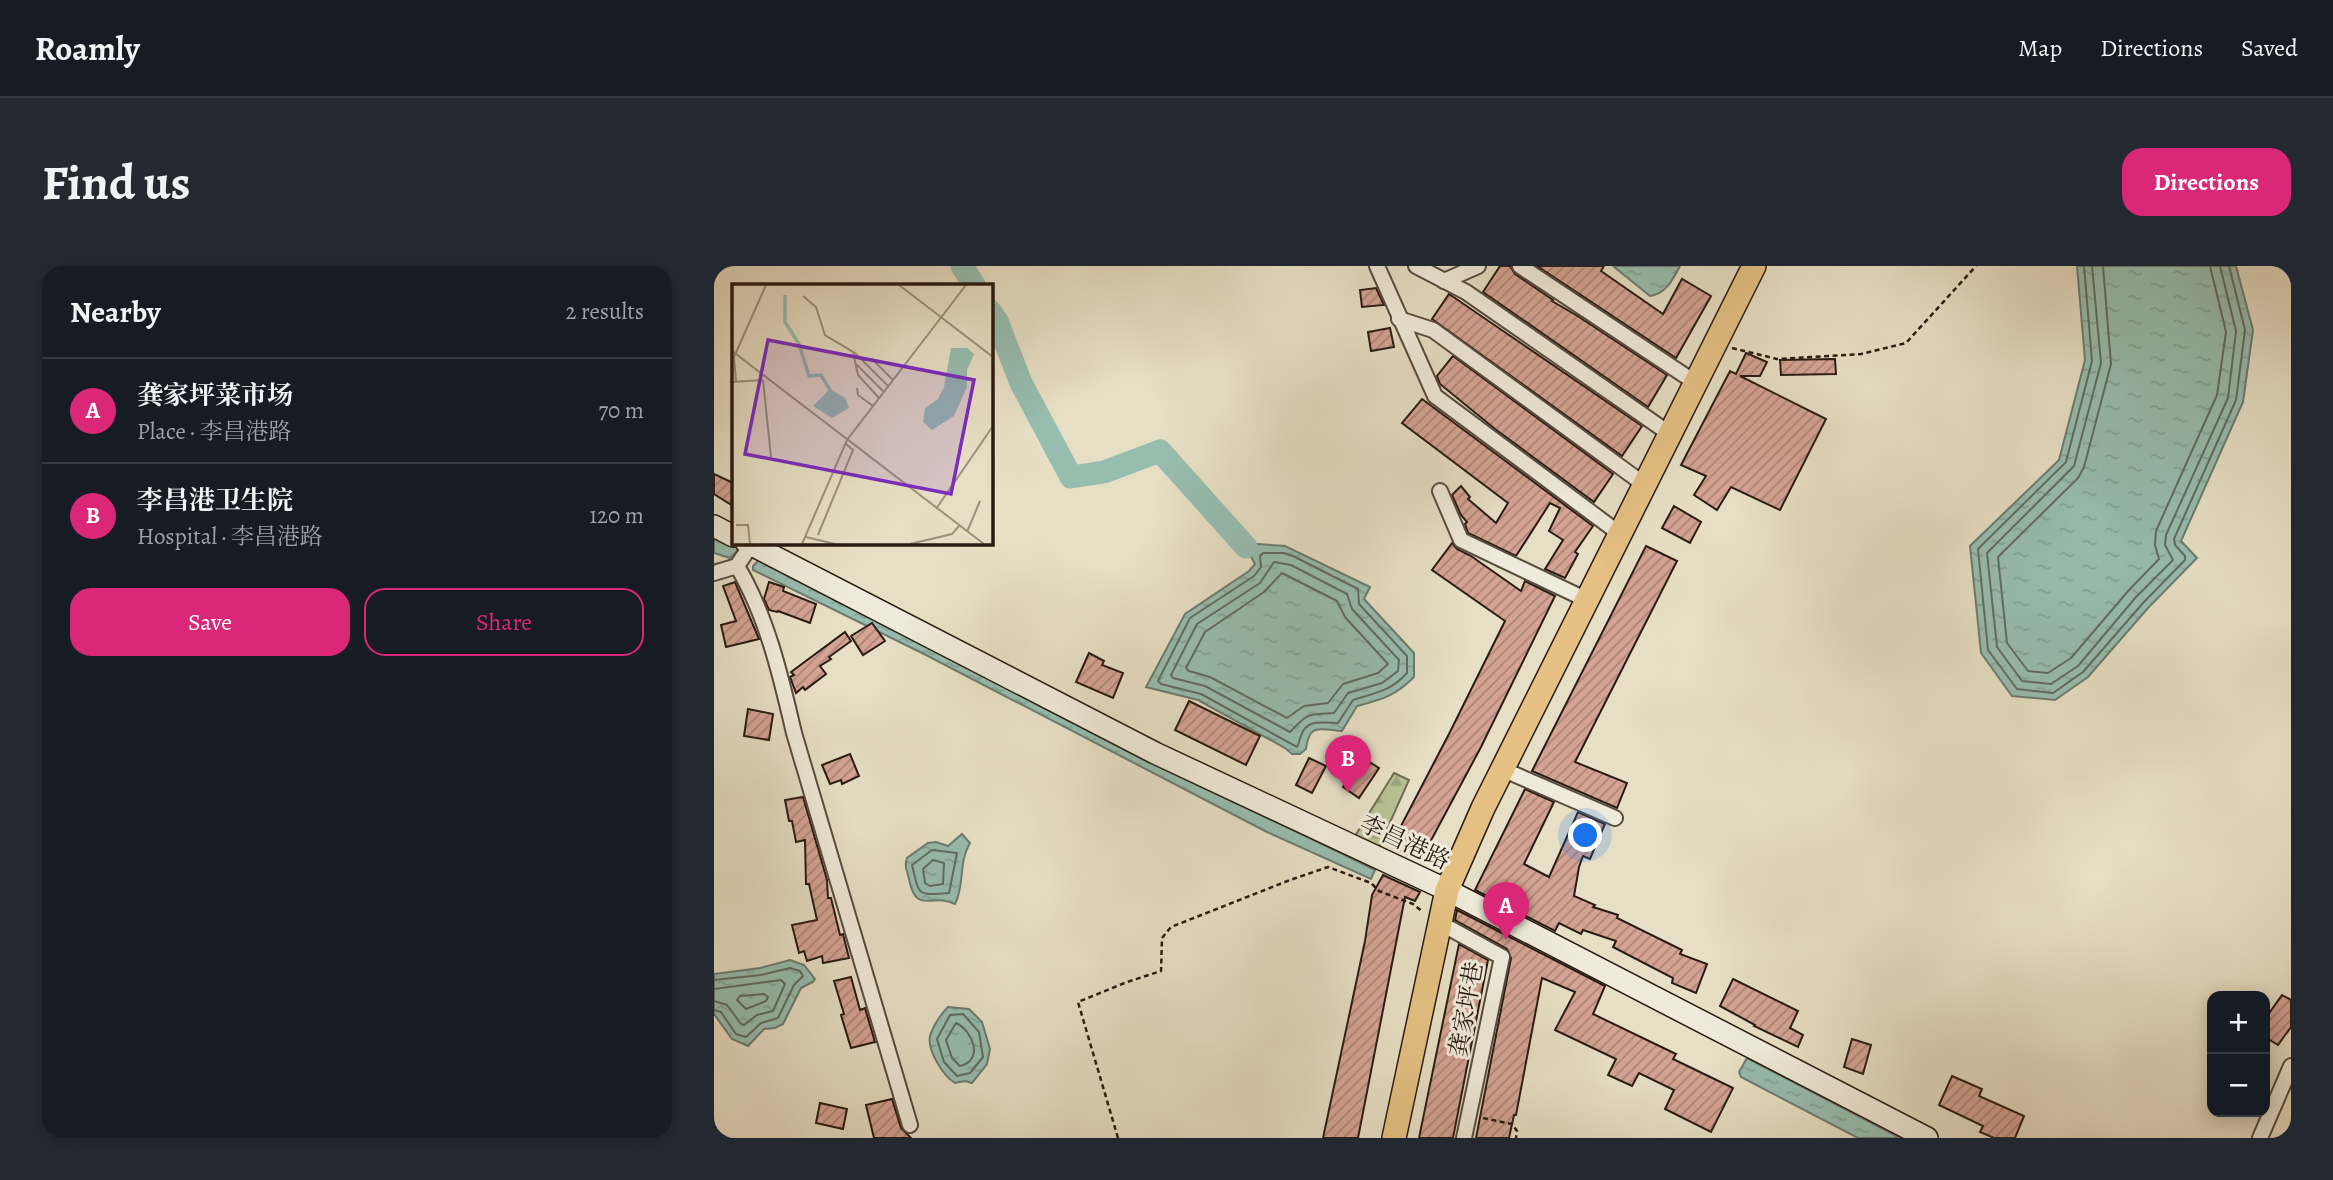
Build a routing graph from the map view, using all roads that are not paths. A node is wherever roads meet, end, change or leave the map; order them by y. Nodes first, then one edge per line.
1 (1377, 266) edge
2 (1416, 266) edge
3 (1478, 266) edge
4 (1520, 266) edge
5 (1754, 266) edge
6 (1444, 281) junction
7 (1399, 319) junction
8 (1696, 383) junction
9 (1670, 434) junction
10 (1645, 485) junction
11 (1440, 491) dead end
12 (714, 526) edge
13 (1620, 534) junction
14 (732, 535) edge
15 (742, 544) edge
16 (749, 544) edge
17 (737, 566) junction
18 (714, 573) edge
19 (1587, 600) junction
20 (1502, 769) junction
21 (1615, 818) dead end
22 (1447, 890) junction
23 (1440, 923) junction
24 (2291, 1066) edge
25 (910, 1125) dead end
26 (1394, 1138) edge
27 (1464, 1138) edge
28 (1927, 1138) edge
29 (2260, 1138) edge

1 - 7 street
2 - 6 street
3 - 6 street
4 - 8 street
5 - 8 main road
6 - 9 street
7 - 10 street
7 - 13 street
8 - 9 main road
9 - 10 main road
10 - 13 main road
11 - 19 street
12 - 14 street, 李昌港路
13 - 19 main road
15 - 17 street
16 - 22 street, 李昌港路
17 - 18 street
17 - 25 street
19 - 20 main road
20 - 21 street
20 - 22 main road
22 - 23 main road
22 - 28 street, 李昌港路
23 - 26 main road
23 - 27 street, 龚家坪巷
24 - 29 street

